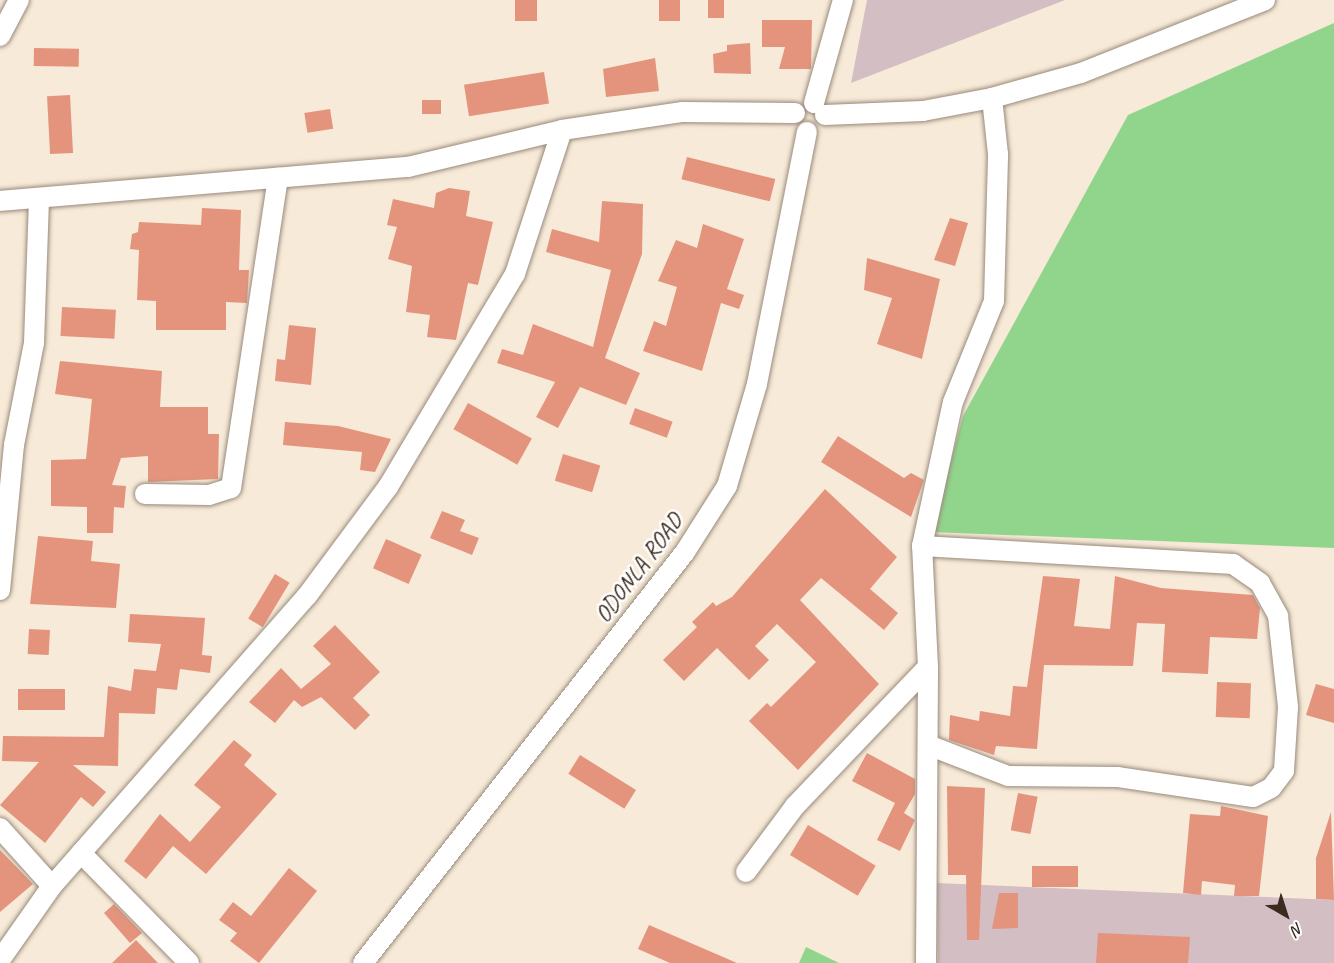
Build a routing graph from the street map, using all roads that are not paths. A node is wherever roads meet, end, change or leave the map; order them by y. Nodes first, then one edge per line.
1 (19, 0) edge
2 (843, 0) edge
3 (1265, 0) edge
4 (0, 36) edge
5 (992, 98) junction
6 (820, 109) junction
7 (795, 113) junction
8 (562, 130) junction
9 (807, 132) junction
10 (278, 178) junction
11 (39, 198) junction
12 (0, 201) edge
13 (7, 446) edge
14 (145, 494) dead end
15 (922, 546) junction
16 (0, 590) edge
17 (928, 667) junction
18 (928, 745) junction
19 (0, 828) edge
20 (81, 853) junction
21 (746, 872) dead end
22 (52, 886) junction
23 (0, 960) edge
24 (189, 963) edge
25 (363, 963) edge
26 (926, 963) edge

1 - 4 street
2 - 6 street
3 - 5 street
5 - 6 street
5 - 15 street
6 - 7 street
6 - 9 street
7 - 8 street
7 - 9 street
8 - 10 street
8 - 20 street
9 - 25 street, ODONLA ROAD
10 - 11 street
10 - 14 street
11 - 12 street
11 - 13 street
13 - 16 street
15 - 17 street
15 - 18 street
17 - 18 street
17 - 21 street
18 - 26 street
19 - 22 street
20 - 22 street
20 - 24 street
22 - 23 street

